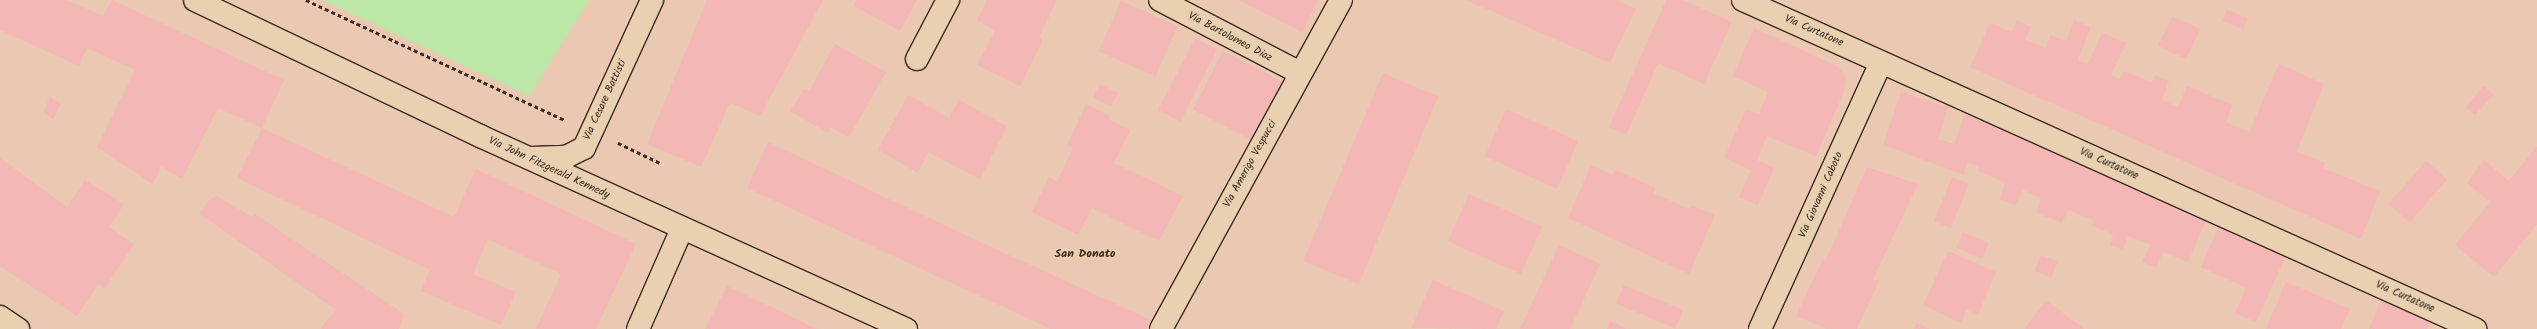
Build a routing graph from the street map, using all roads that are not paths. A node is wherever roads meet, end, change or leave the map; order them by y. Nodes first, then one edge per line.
1 (195, 0) edge
2 (652, 0) edge
3 (948, 0) edge
4 (1160, 0) edge
5 (1341, 0) edge
6 (1743, 0) edge
7 (917, 59) dead end
8 (1881, 62) junction
9 (1300, 73) junction
10 (587, 139) junction
11 (528, 158) junction
12 (597, 190) junction
13 (682, 229) junction
14 (0, 317) edge
15 (18, 329) edge
16 (638, 329) edge
17 (906, 329) edge
18 (1161, 329) edge
19 (1760, 329) edge
20 (2475, 329) edge

1 - 11 street, Via John Fitzgerald Kennedy
2 - 10 street, Via Cesare Battisti
3 - 7 street
4 - 9 street, Via Bartolomeo Diaz
5 - 9 street, Via Amerigo Vespucci
6 - 8 street, Via Curtatone
8 - 19 street, Via Giovanni Caboto
8 - 20 street, Via Curtatone
9 - 18 street, Via Amerigo Vespucci
10 - 11 street, Via Cesare Battisti
10 - 12 street
11 - 12 street, Via John Fitzgerald Kennedy
12 - 13 street, Via John Fitzgerald Kennedy
13 - 16 street
13 - 17 street, Via John Fitzgerald Kennedy
14 - 15 street

